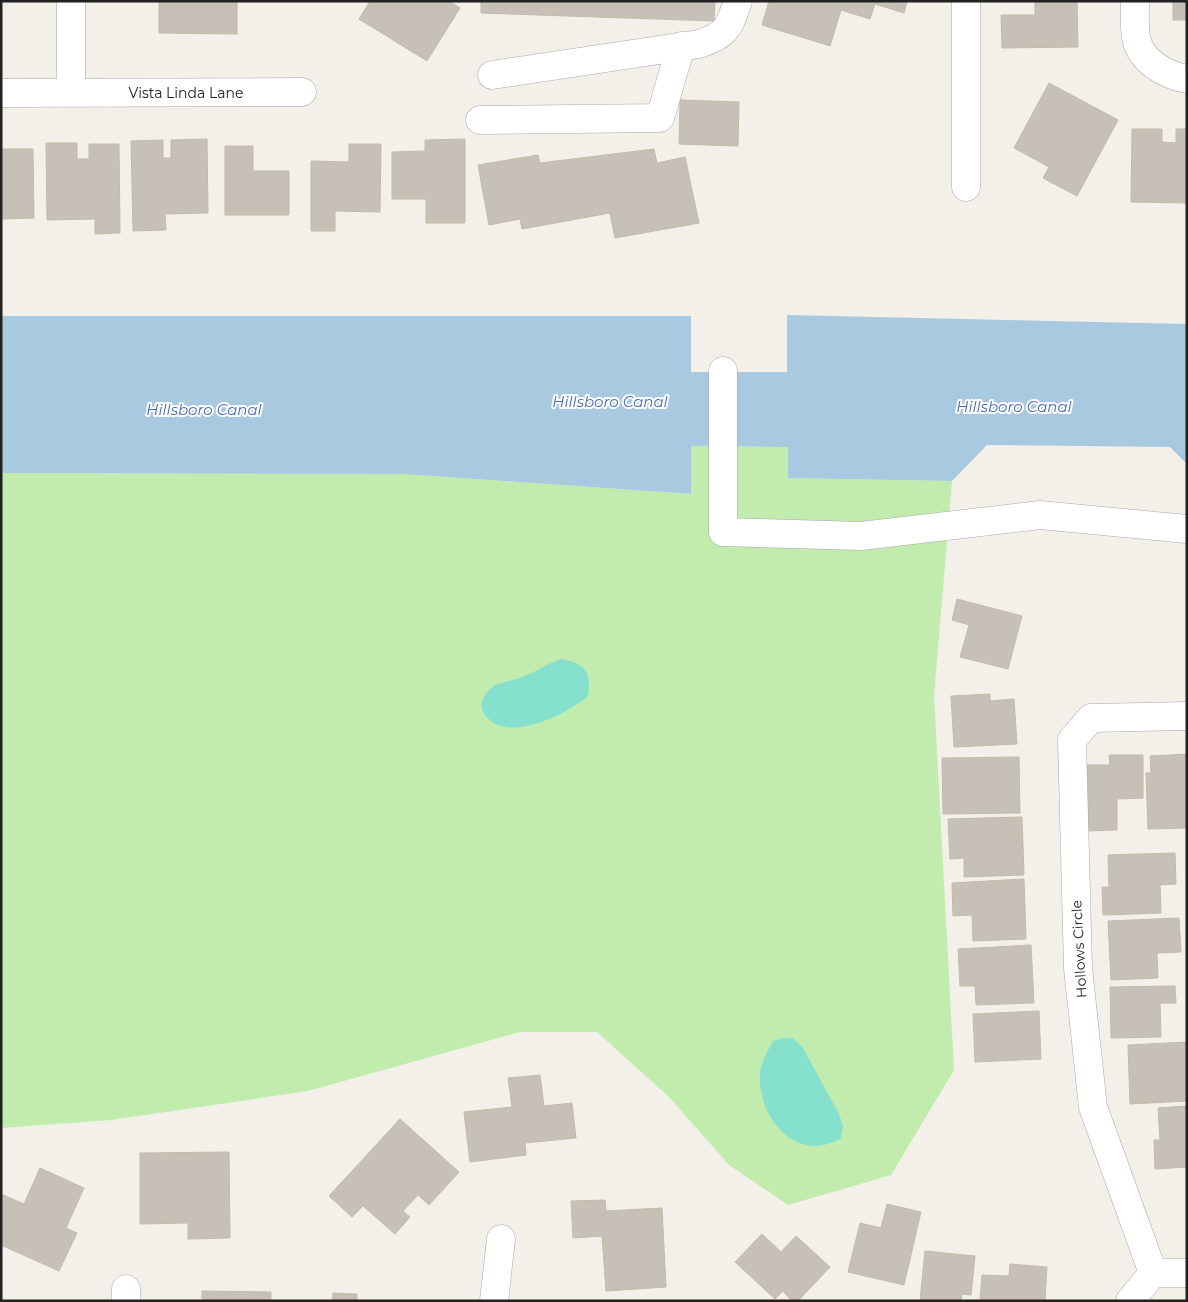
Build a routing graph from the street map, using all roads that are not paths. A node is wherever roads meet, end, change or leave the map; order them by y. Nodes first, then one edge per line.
1 (738, 1) edge
2 (966, 1) edge
3 (1135, 1) edge
4 (71, 2) edge
5 (681, 46) junction
6 (492, 75) dead end
7 (1187, 79) edge
8 (302, 92) dead end
9 (1, 93) edge
10 (71, 93) junction
11 (480, 120) dead end
12 (966, 187) dead end
13 (722, 371) dead end
14 (1187, 529) edge
15 (1187, 716) edge
16 (501, 1239) dead end
17 (1153, 1273) junction
18 (1187, 1273) edge
19 (494, 1301) edge
20 (1130, 1301) edge

1 - 5 street
2 - 12 street
3 - 7 street
4 - 10 street
5 - 6 street
5 - 11 street
8 - 10 street, Vista Linda Lane
9 - 10 street, Vista Linda Lane
13 - 14 street
15 - 17 street, Hollows Circle
16 - 19 street
17 - 18 street
17 - 20 street

